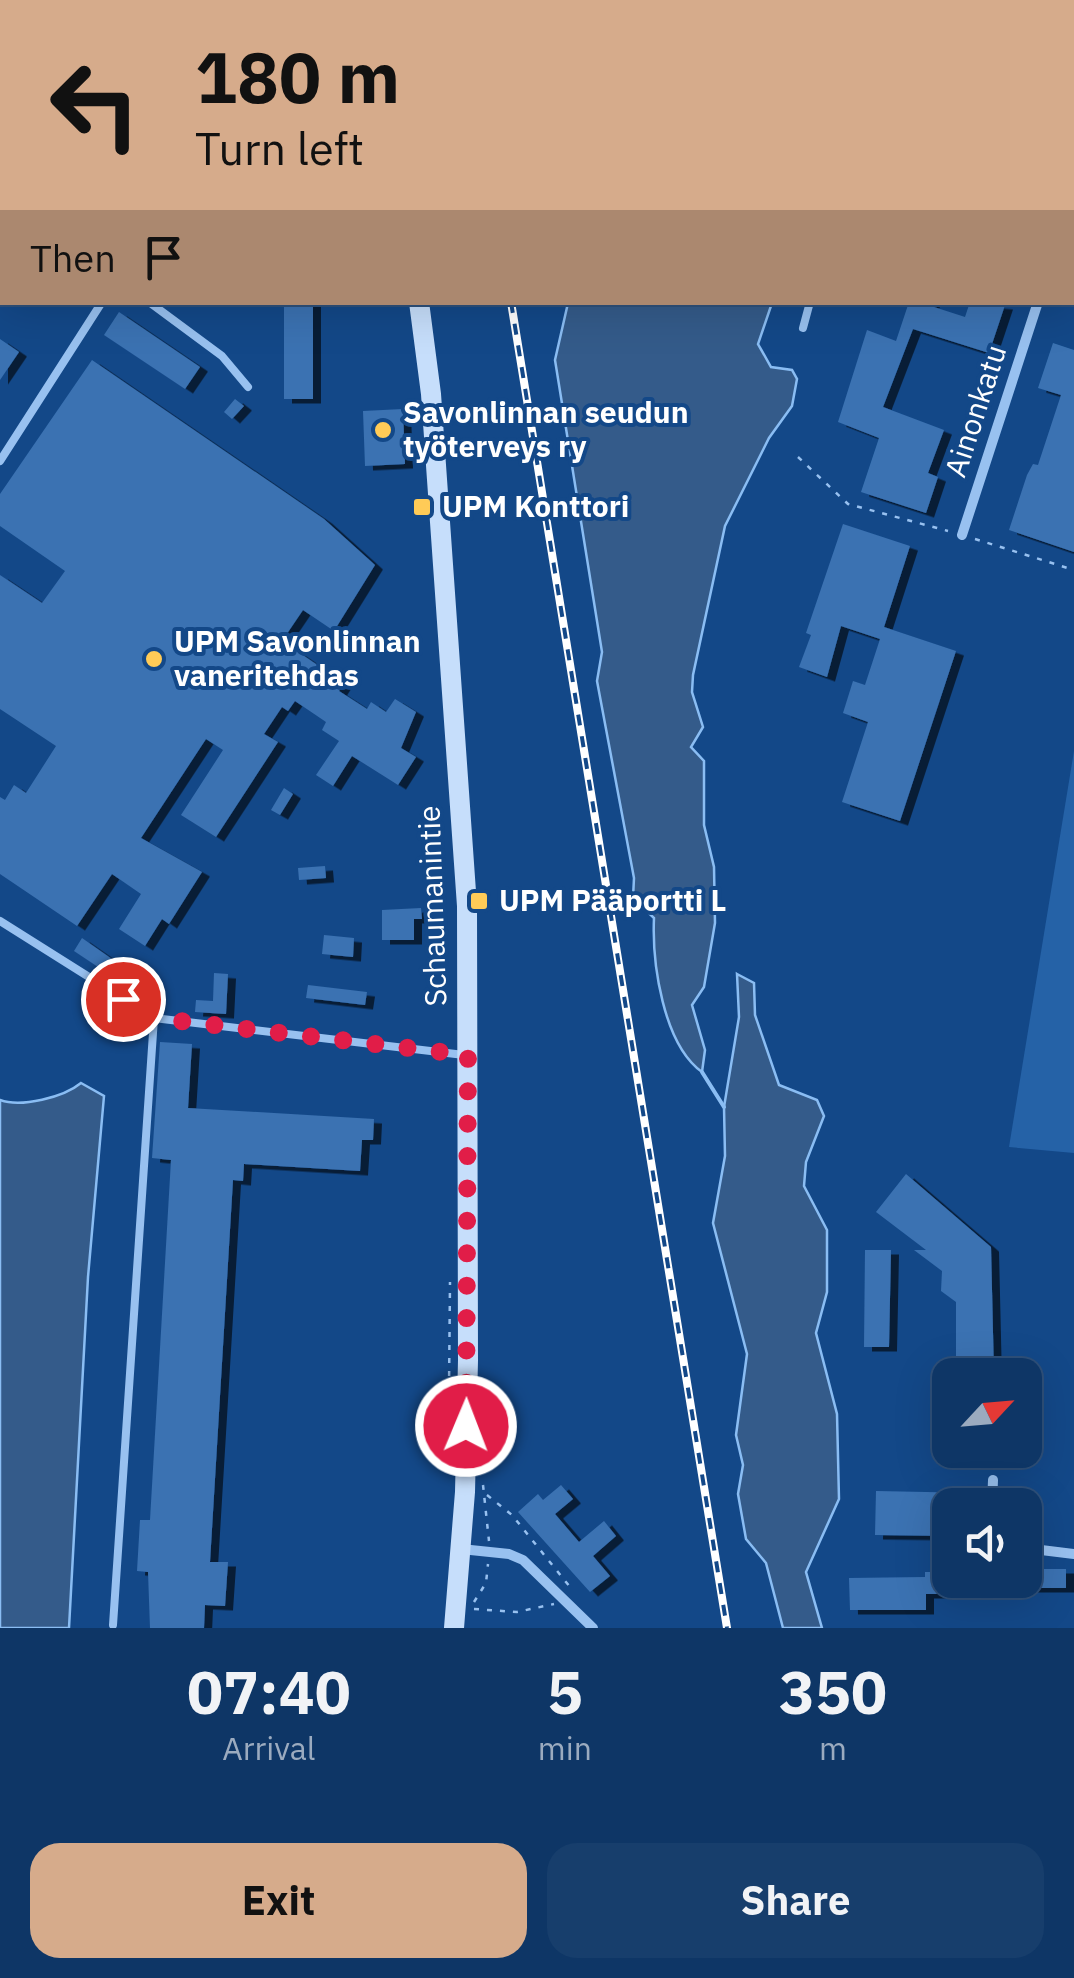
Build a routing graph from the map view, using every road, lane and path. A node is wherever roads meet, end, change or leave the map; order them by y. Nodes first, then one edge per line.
1 (100, 305) edge
2 (153, 305) edge
3 (419, 305) edge
4 (809, 305) edge
5 (1037, 305) edge
6 (803, 328) dead end
7 (248, 387) dead end
8 (798, 458) dead end
9 (0, 461) edge
10 (962, 535) junction
11 (1074, 570) edge
12 (0, 921) edge
13 (154, 1018) junction
14 (468, 1055) junction
15 (450, 1273) dead end
16 (449, 1392) dead end
17 (993, 1480) dead end
18 (993, 1488) edge
19 (486, 1494) dead end
20 (461, 1549) junction
21 (1042, 1550) edge
22 (1074, 1554) edge
23 (486, 1584) dead end
24 (570, 1587) dead end
25 (562, 1597) junction
26 (113, 1625) dead end
27 (454, 1628) edge
28 (593, 1628) edge

1 - 9 lane
2 - 7 lane
3 - 14 street, Schaumanintie
4 - 6 lane
5 - 10 street, Ainonkatu
8 - 10 path
10 - 11 path
12 - 13 lane
13 - 14 lane
13 - 26 lane
14 - 20 street, Schaumanintie
15 - 16 path
17 - 18 street
19 - 24 path
20 - 25 street
20 - 27 street, Schaumanintie
21 - 22 street
23 - 25 path
25 - 28 street

